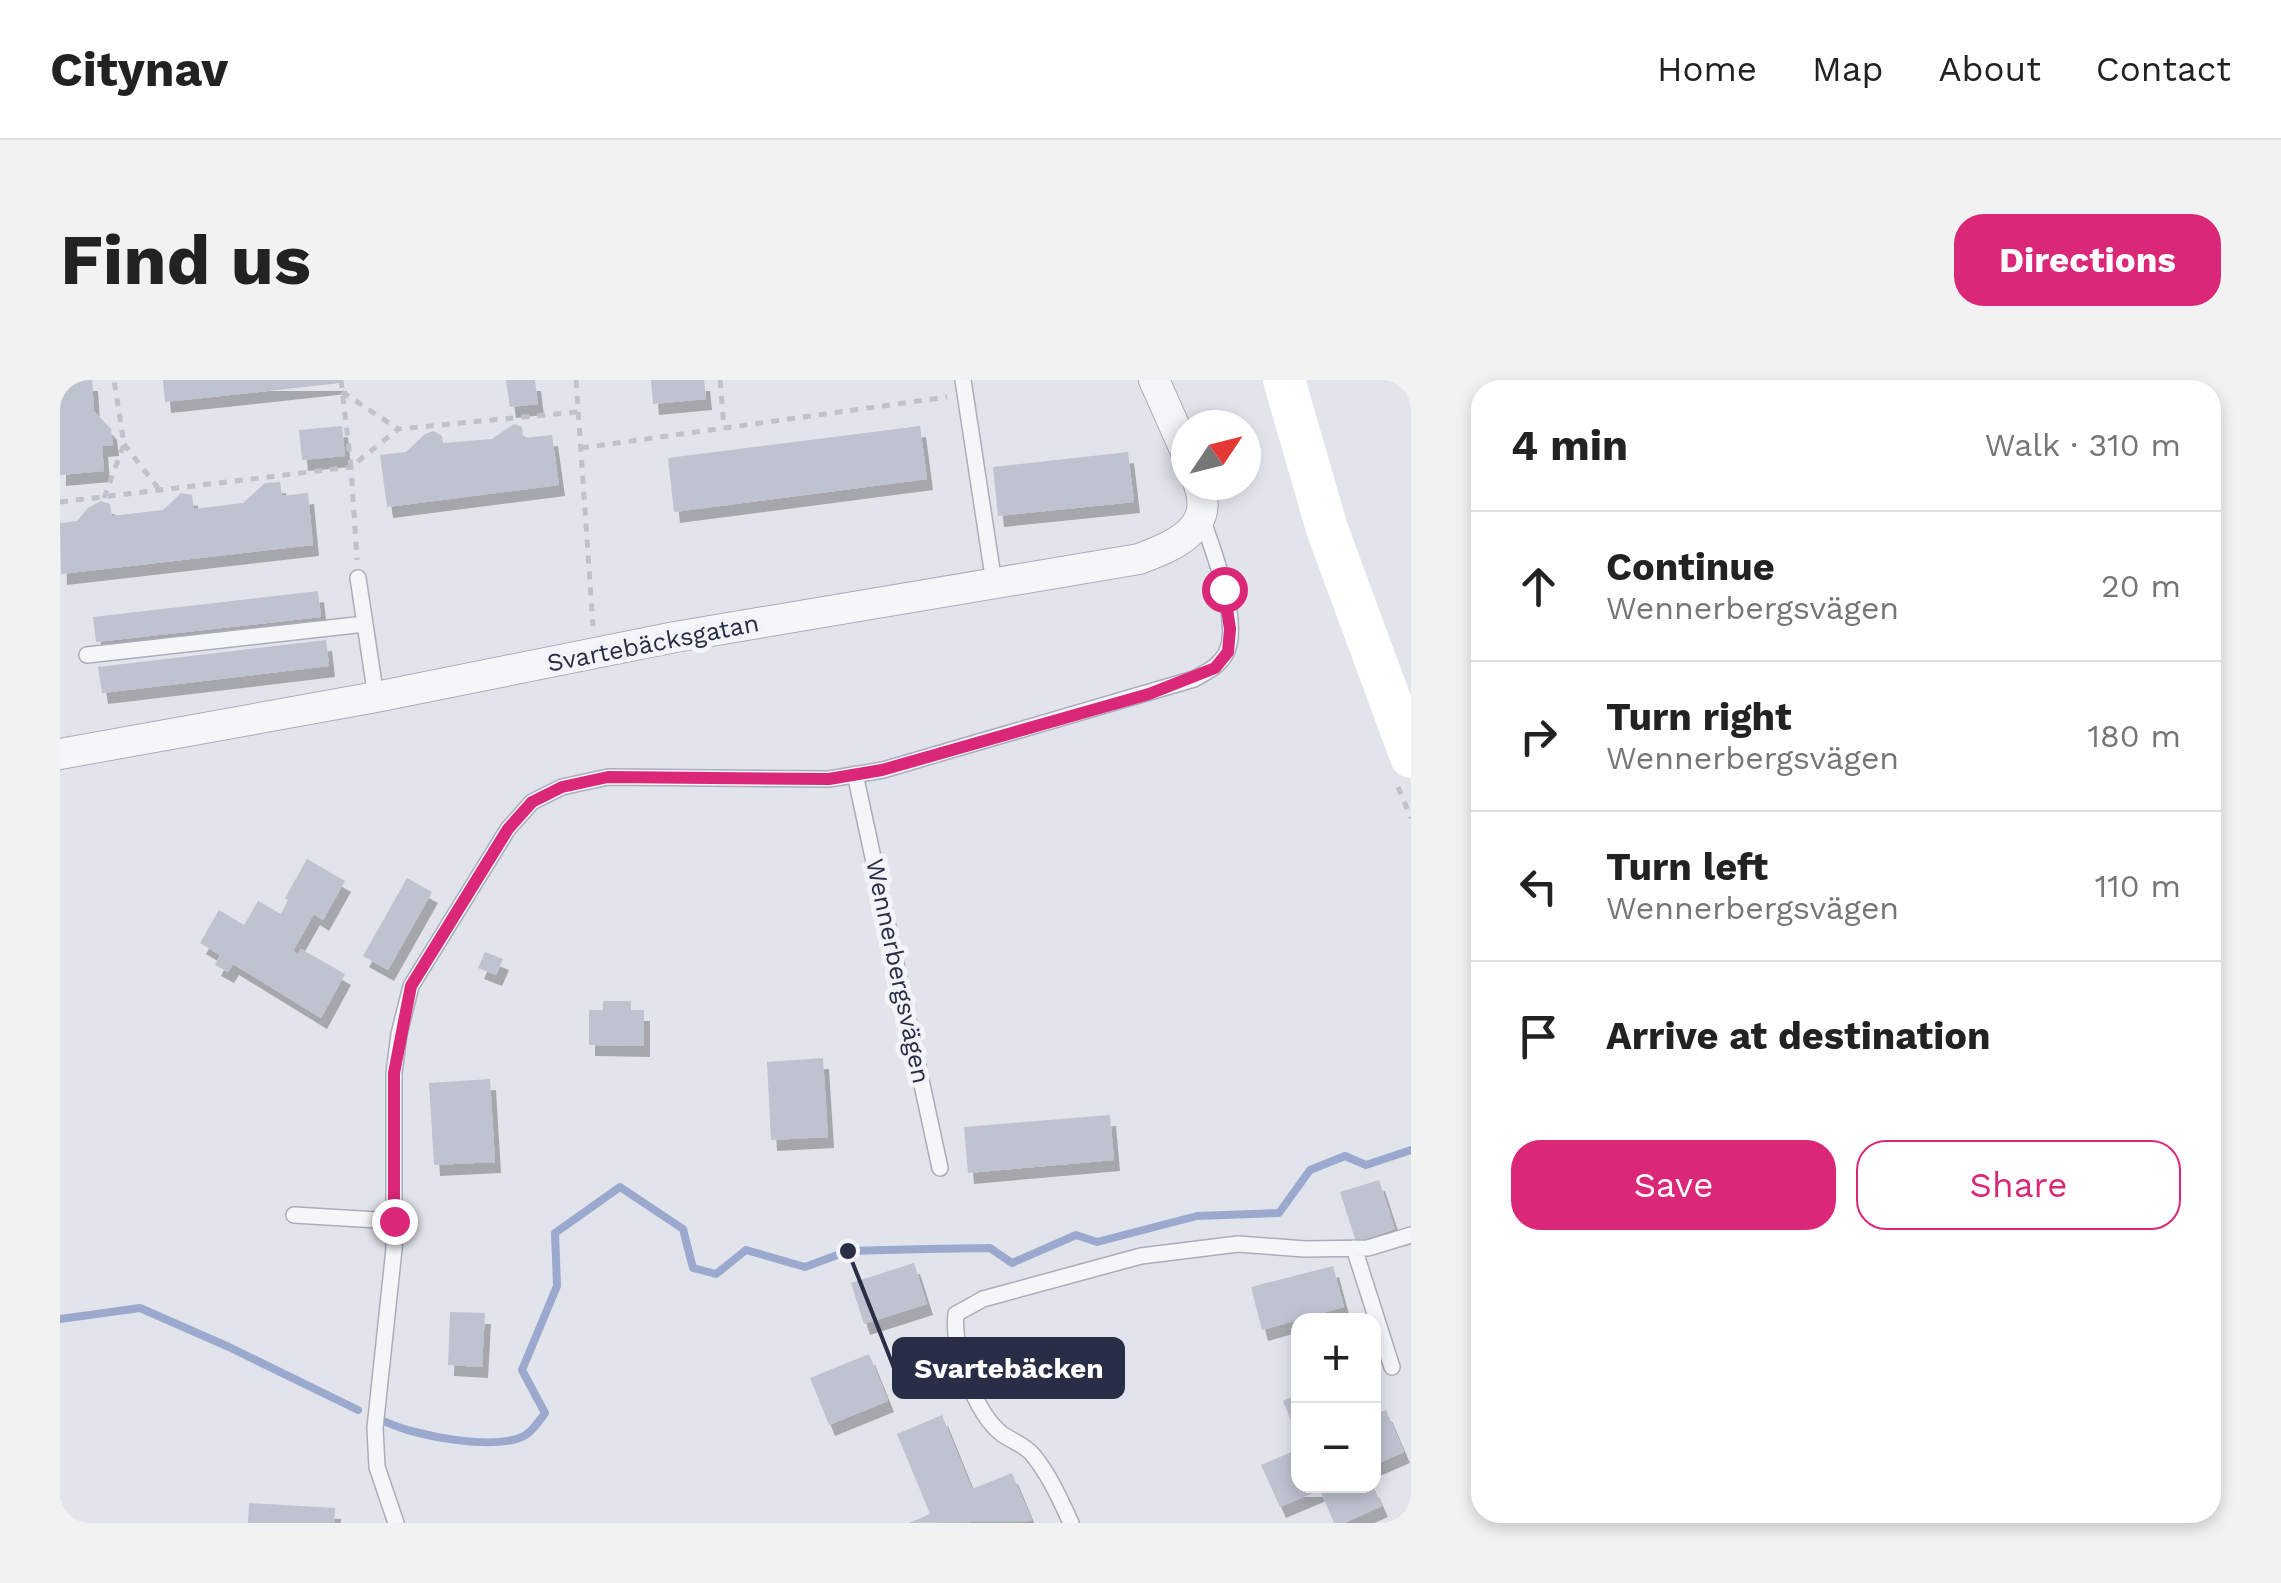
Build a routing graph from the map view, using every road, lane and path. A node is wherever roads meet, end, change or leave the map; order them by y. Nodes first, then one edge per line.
1 (114, 380) edge
2 (342, 380) edge
3 (576, 380) edge
4 (720, 380) edge
5 (1154, 380) edge
6 (1284, 380) edge
7 (964, 387) edge
8 (342, 392) junction
9 (578, 412) junction
10 (1171, 418) edge
11 (724, 428) junction
12 (398, 429) junction
13 (124, 444) junction
14 (581, 448) junction
15 (352, 467) junction
16 (158, 488) junction
17 (104, 498) junction
18 (1204, 500) edge
19 (60, 502) edge
20 (1201, 516) junction
21 (358, 578) joint
22 (994, 583) junction
23 (366, 624) junction
24 (595, 653) junction
25 (87, 656) dead end
26 (376, 697) junction
27 (60, 754) edge
28 (1411, 756) edge
29 (856, 774) junction
30 (940, 1168) dead end
31 (294, 1215) dead end
32 (394, 1221) junction
33 (1411, 1235) edge
34 (1354, 1248) junction
35 (1392, 1366) dead end
36 (396, 1523) edge
37 (1070, 1523) edge

1 - 13 path
2 - 8 path
3 - 9 path
4 - 11 path
5 - 10 street
6 - 28 main road
7 - 11 path
7 - 22 lane
8 - 12 path
8 - 15 path
9 - 12 path
9 - 14 path
11 - 14 path
12 - 15 path
13 - 16 path
13 - 17 path
14 - 24 path
15 - 16 path
15 - 21 path
16 - 17 path
17 - 19 path
18 - 20 street
20 - 22 street, Svartebäcksgatan
20 - 29 lane
21 - 23 lane
22 - 24 street, Svartebäcksgatan
23 - 25 lane
23 - 26 lane
24 - 26 street, Svartebäcksgatan
26 - 27 street, Svartebäcksgatan
29 - 30 lane, Wennerbergsvägen
29 - 32 lane
31 - 32 lane
32 - 36 lane
33 - 34 lane
34 - 35 lane
34 - 37 lane

